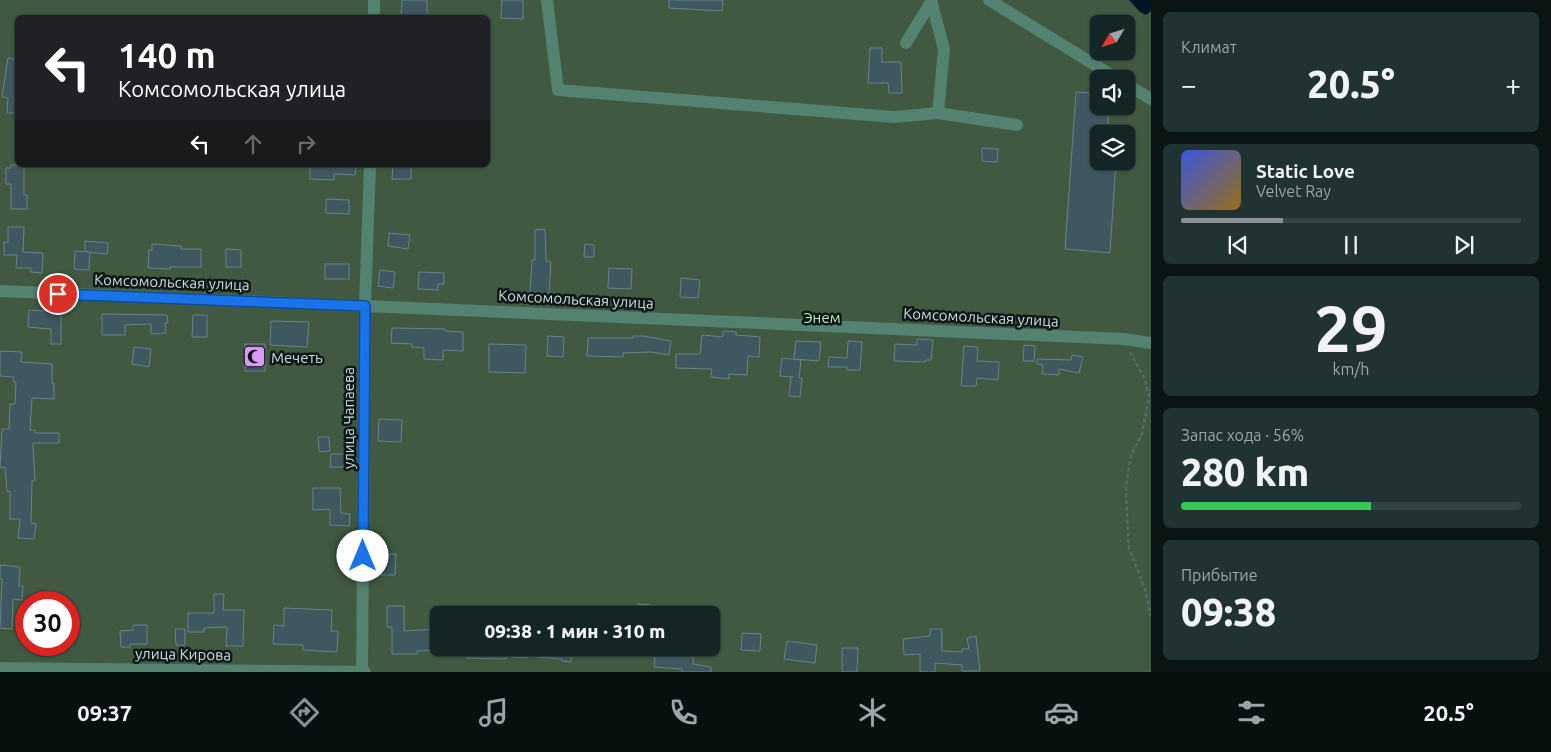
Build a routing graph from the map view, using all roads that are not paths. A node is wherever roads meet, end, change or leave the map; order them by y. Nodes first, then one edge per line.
1 (374, 0) edge
2 (547, 0) edge
3 (989, 0) edge
4 (931, 1) edge
5 (374, 15) edge
6 (906, 43) dead end
7 (1103, 70) edge
8 (1135, 89) edge
9 (1151, 99) edge
10 (938, 113) junction
11 (1017, 125) dead end
12 (370, 167) edge
13 (0, 291) edge
14 (365, 306) junction
15 (1151, 343) edge
16 (0, 668) edge
17 (363, 672) edge

1 - 5 street
2 - 10 street
3 - 7 street
4 - 6 street
4 - 10 street
8 - 9 street
10 - 11 street
12 - 14 street, улица Чапаева
13 - 14 street, Комсомольская улица
14 - 15 street, Комсомольская улица
14 - 17 street, улица Чапаева
16 - 17 street, улица Кирова

